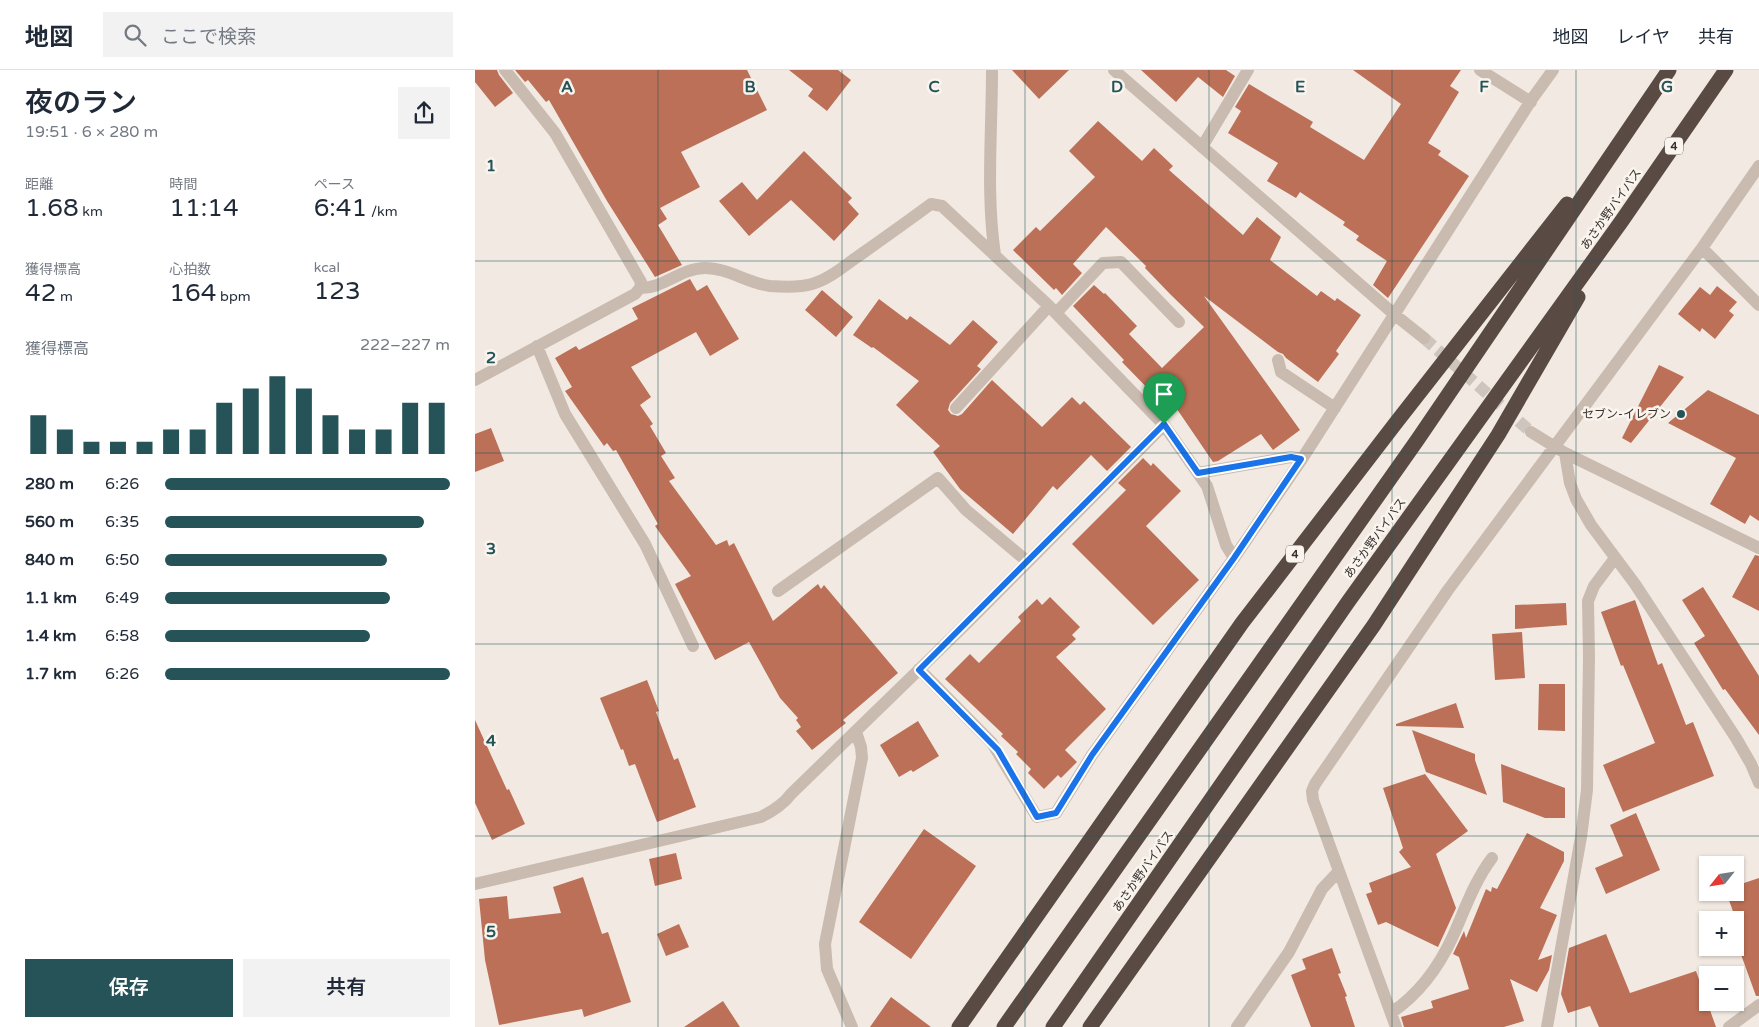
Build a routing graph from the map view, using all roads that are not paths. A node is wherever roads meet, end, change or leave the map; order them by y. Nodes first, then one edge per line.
1 (505, 70) edge
2 (992, 70) edge
3 (1114, 70) edge
4 (1249, 70) edge
5 (1481, 70) edge
6 (1553, 70) edge
7 (1669, 70) edge
8 (1726, 70) edge
9 (1651, 96) junction
10 (1531, 102) junction
11 (1202, 147) junction
12 (1759, 166) edge
13 (1621, 222) junction
14 (1703, 248) junction
15 (995, 255) junction
16 (640, 288) junction
17 (1759, 305) edge
18 (1052, 309) junction
19 (1395, 315) junction
20 (1179, 322) dead end
21 (1424, 338) tunnel mouth
22 (537, 346) junction
23 (1277, 360) dead end
24 (475, 380) edge
25 (956, 408) dead end
26 (1335, 408) junction
27 (1164, 424) junction
28 (1531, 432) tunnel mouth
29 (1560, 450) junction
30 (1301, 459) junction
31 (1198, 473) junction
32 (1757, 543) edge
33 (1234, 558) junction
34 (1615, 558) junction
35 (1028, 562) junction
36 (778, 591) dead end
37 (693, 646) dead end
38 (919, 670) junction
39 (856, 732) junction
40 (1759, 783) edge
41 (1492, 858) dead end
42 (1338, 872) junction
43 (475, 884) edge
44 (1759, 1005) edge
45 (1391, 1013) junction
46 (852, 1027) edge
47 (959, 1027) edge
48 (1004, 1027) edge
49 (1053, 1027) edge
50 (1090, 1027) edge
51 (1237, 1027) edge
52 (1396, 1027) edge
53 (1547, 1027) edge
54 (1729, 1027) edge

1 - 16 street
2 - 15 street
3 - 11 street
4 - 11 street
5 - 10 street
6 - 10 street
7 - 9 highway, あさか野バイパス / 4
8 - 13 highway, あさか野バイパス / 4
9 - 47 highway, 4
9 - 48 highway, あさか野バイパス / 4
10 - 19 street
11 - 19 street
12 - 14 street
13 - 49 highway, あさか野バイパス / 4
13 - 50 highway, 4
14 - 17 street
14 - 29 street
15 - 16 street
15 - 18 street
16 - 22 street
18 - 20 street
18 - 25 street
18 - 27 street
19 - 21 street
19 - 26 street
22 - 24 street
22 - 37 street
23 - 26 street
26 - 30 street
27 - 31 street
27 - 35 street
28 - 29 street
29 - 32 street
29 - 34 street
29 - 42 street
30 - 31 street
30 - 33 street
31 - 33 street
33 - 38 street
34 - 40 street
34 - 53 street
35 - 36 street
35 - 38 street
38 - 39 street
39 - 43 street
39 - 46 street
41 - 45 street
42 - 45 street
42 - 51 street
44 - 54 street
45 - 52 street

